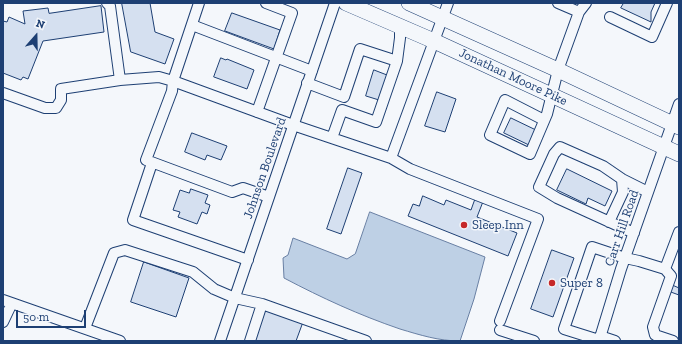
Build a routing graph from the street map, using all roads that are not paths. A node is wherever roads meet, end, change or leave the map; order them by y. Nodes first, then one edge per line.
1 (107, 3) edge
2 (199, 3) edge
3 (266, 3) edge
4 (335, 3) edge
5 (346, 3) edge
6 (409, 3) edge
7 (448, 3) edge
8 (558, 3) edge
9 (586, 3) edge
10 (667, 3) edge
11 (579, 12) junction
12 (442, 17) junction
13 (610, 17) dead end
14 (192, 25) junction
15 (400, 26) junction
16 (434, 41) junction
17 (276, 56) junction
18 (397, 61) junction
19 (558, 70) junction
20 (312, 71) junction
21 (120, 80) junction
22 (173, 81) junction
23 (307, 83) junction
24 (3, 93) edge
25 (551, 95) junction
26 (344, 96) junction
27 (679, 104) edge
28 (342, 110) junction
29 (257, 112) junction
30 (544, 120) junction
31 (293, 125) junction
32 (675, 125) edge
33 (332, 138) junction
34 (663, 147) junction
35 (679, 154) edge
36 (391, 158) junction
37 (152, 162) junction
38 (622, 179) junction
39 (648, 192) junction
40 (269, 197) junction
41 (609, 222) junction
42 (679, 232) edge
43 (634, 233) junction
44 (625, 258) junction
45 (248, 260) junction
46 (665, 269) junction
47 (235, 298) junction
48 (8, 302) edge
49 (262, 304) junction
50 (3, 322) edge
51 (85, 328) junction
52 (599, 339) edge
53 (120, 341) edge
54 (220, 341) edge
55 (250, 341) edge
56 (366, 341) edge
57 (534, 341) edge
58 (615, 341) edge
59 (673, 341) edge

1 - 21 street
2 - 14 street
3 - 17 street
4 - 20 street, Johnson Boulevard
5 - 15 highway, Jonathan Moore Pike
6 - 12 highway, Jonathan Moore Pike
7 - 12 street
8 - 11 street
9 - 11 street
10 - 13 street
11 - 19 street
12 - 16 street
12 - 19 highway, Jonathan Moore Pike
14 - 17 street
14 - 22 street
15 - 16 highway, Jonathan Moore Pike
15 - 18 street
16 - 25 highway, Jonathan Moore Pike
16 - 36 street
17 - 20 street
17 - 29 street
18 - 26 street
18 - 28 street
19 - 25 street
19 - 32 highway, Jonathan Moore Pike
20 - 23 street, Johnson Boulevard
21 - 22 street
21 - 24 street
22 - 29 street
22 - 37 street
23 - 26 street
23 - 31 street, Johnson Boulevard
25 - 30 street
25 - 34 highway, Jonathan Moore Pike
26 - 28 street
27 - 32 street, Carr Hill Road
28 - 33 street
29 - 31 street
30 - 30 street
31 - 33 street
31 - 40 street, Johnson Boulevard
32 - 34 street, Carr Hill Road
33 - 36 street
34 - 35 highway, Jonathan Moore Pike
34 - 39 street, Carr Hill Road
36 - 57 street
37 - 40 street
37 - 45 street
38 - 39 street
38 - 41 street
38 - 41 street
39 - 43 street, Carr Hill Road
40 - 45 street, Johnson Boulevard
41 - 43 street
42 - 46 street
43 - 44 street, Carr Hill Road
44 - 46 street
44 - 52 street, Carr Hill Road
44 - 52 street
45 - 47 street, Johnson Boulevard
46 - 59 street
47 - 49 street
47 - 51 street
47 - 54 street, Johnson Boulevard
48 - 50 street
48 - 51 street
49 - 55 street
49 - 56 street
51 - 53 street
52 - 58 street

